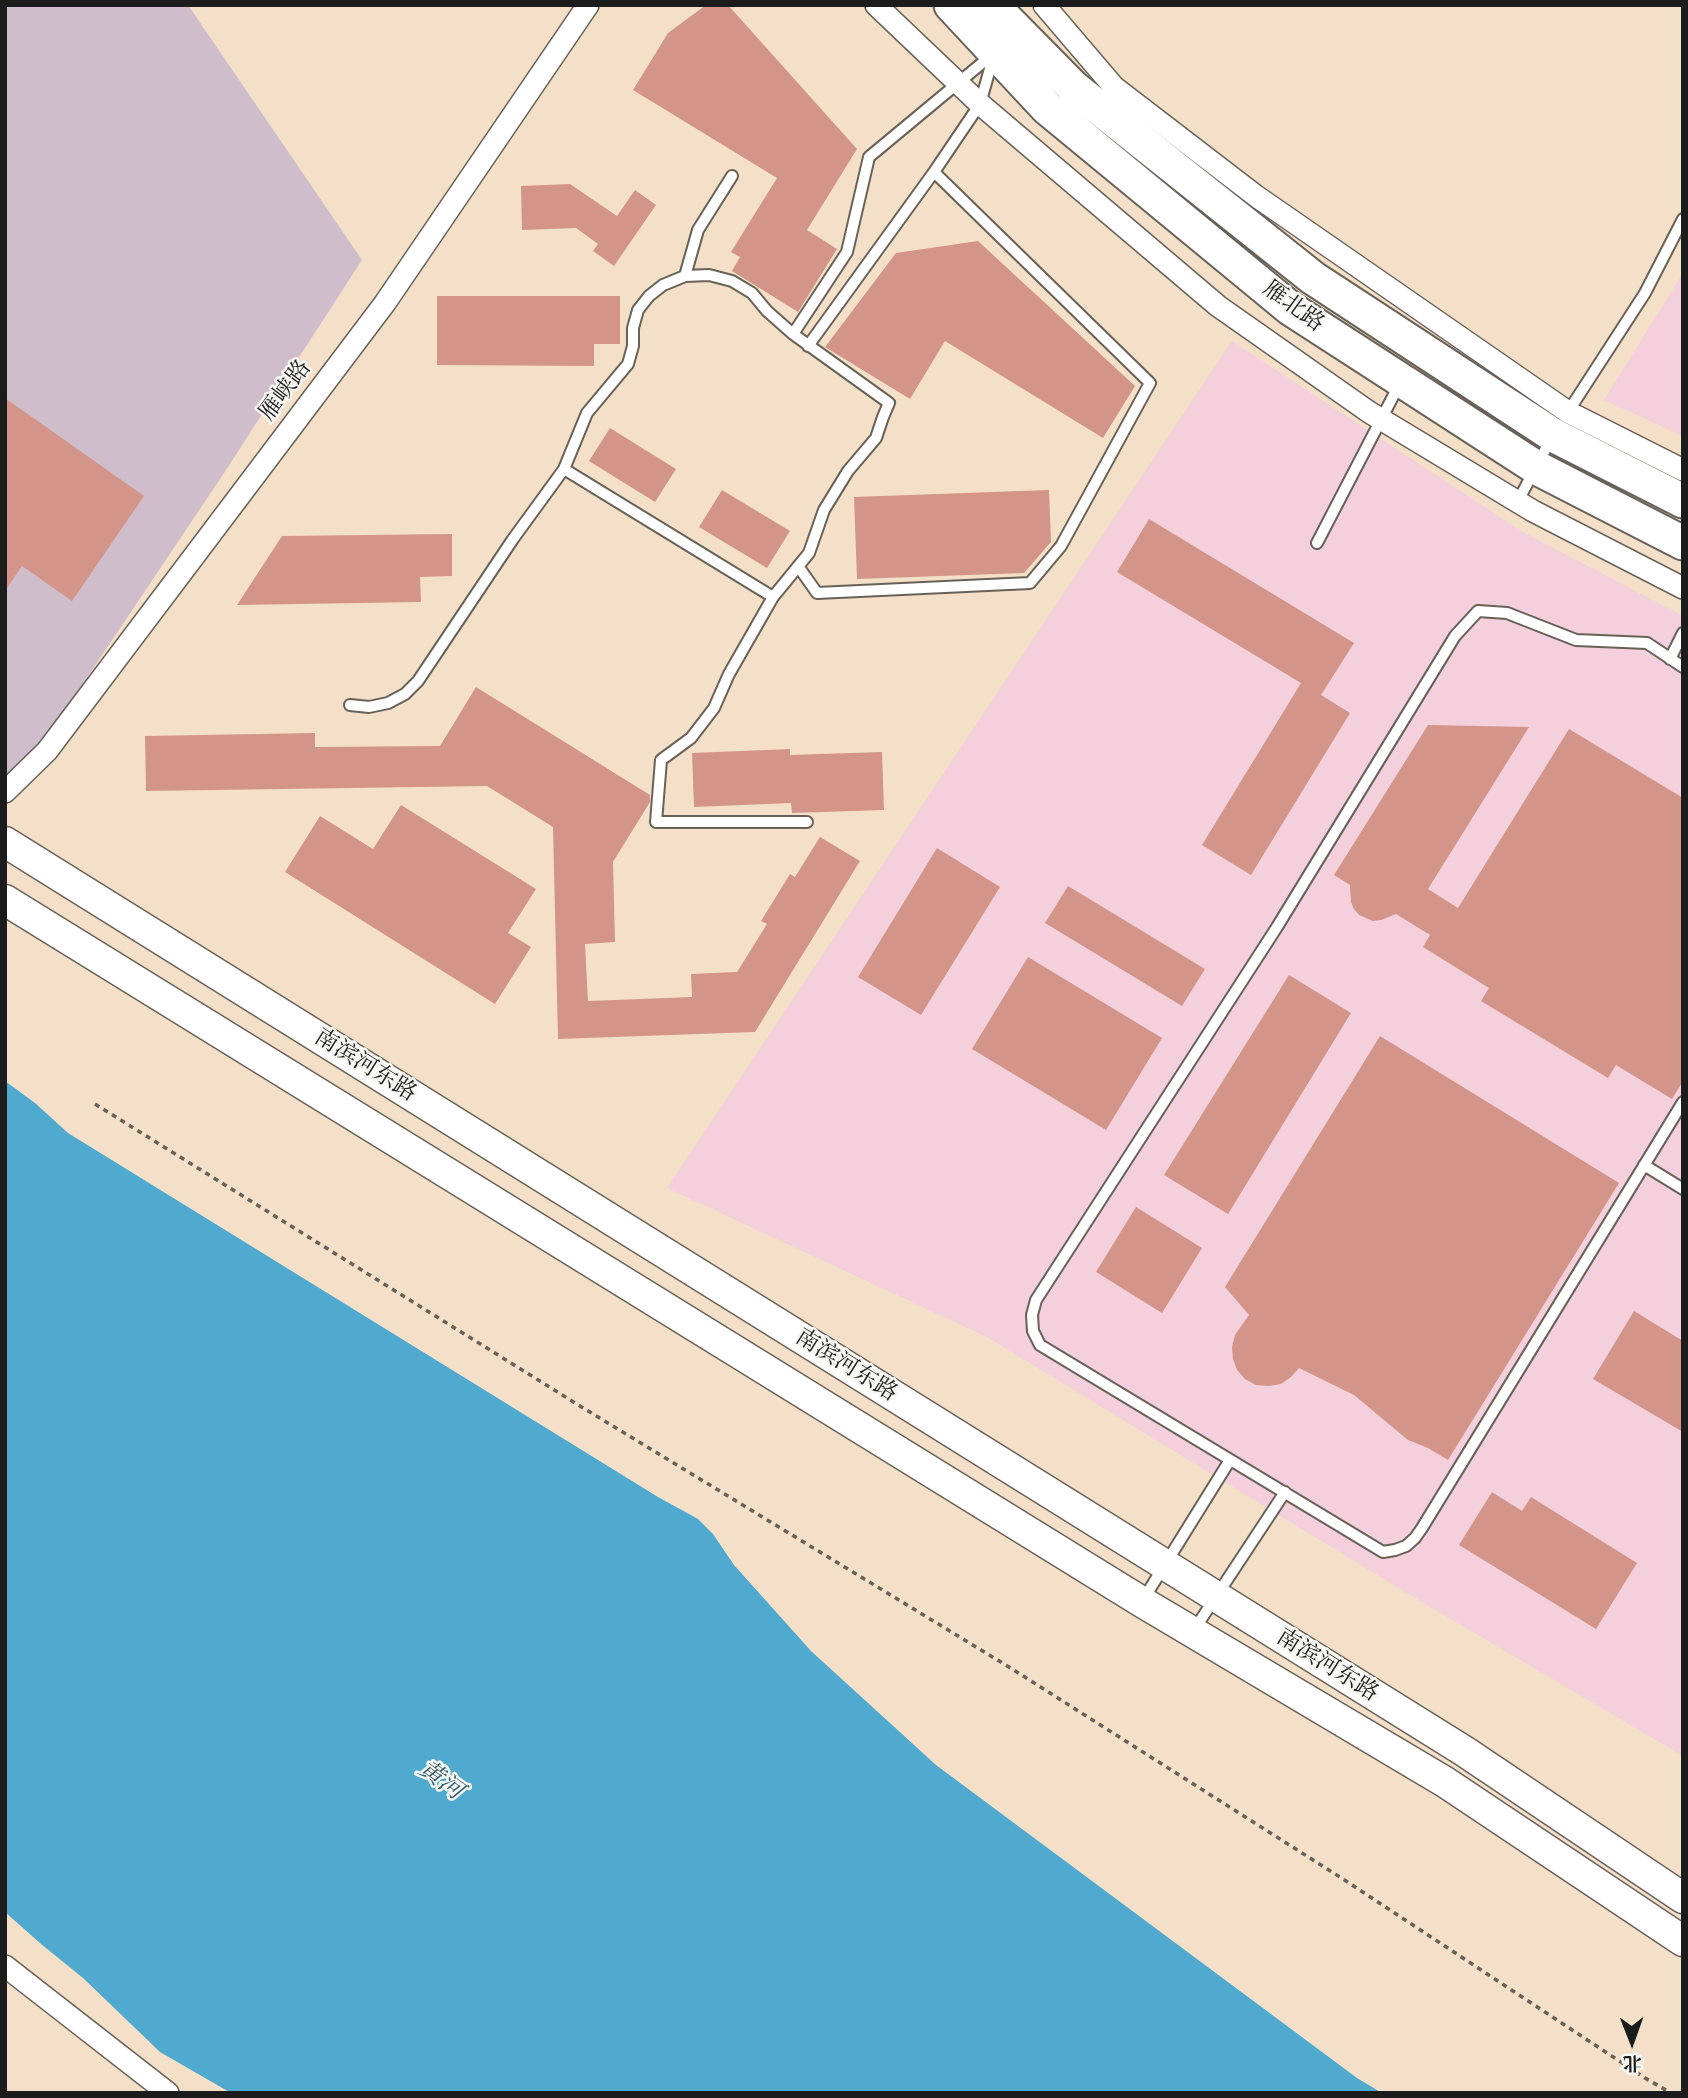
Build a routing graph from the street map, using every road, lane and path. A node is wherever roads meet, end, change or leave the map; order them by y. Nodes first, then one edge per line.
1 (588, 5) edge
2 (876, 5) edge
3 (951, 5) edge
4 (992, 5) edge
5 (1044, 5) edge
6 (995, 52) junction
7 (959, 84) junction
8 (980, 104) junction
9 (934, 172) junction
10 (732, 176) dead end
11 (1683, 219) edge
12 (685, 276) junction
13 (793, 334) junction
14 (808, 346) junction
15 (1402, 381) junction
16 (1382, 420) junction
17 (1560, 424) junction
18 (1537, 468) junction
19 (564, 469) junction
20 (1683, 470) edge
21 (1518, 501) junction
22 (1683, 501) edge
23 (1317, 543) dead end
24 (1683, 543) edge
25 (798, 566) junction
26 (1683, 588) edge
27 (774, 597) junction
28 (1683, 633) edge
29 (1670, 659) junction
30 (1683, 667) edge
31 (350, 705) dead end
32 (5, 792) edge
33 (807, 822) dead end
34 (9, 851) edge
35 (5, 900) edge
36 (95, 1104) dead end
37 (1681, 1109) edge
38 (1644, 1165) junction
39 (1683, 1189) edge
40 (1230, 1460) junction
41 (1284, 1492) junction
42 (1165, 1564) junction
43 (1215, 1597) junction
44 (1142, 1602) junction
45 (1192, 1632) junction
46 (1683, 1898) edge
47 (1683, 1941) edge
48 (5, 1966) edge
49 (168, 2093) edge
50 (1671, 2093) edge

1 - 32 street, 雁峡路
2 - 7 street
3 - 6 main road, 雁北路
4 - 17 main road, 雁北路
5 - 17 street
6 - 7 lane
6 - 8 lane
6 - 15 main road, 雁北路
7 - 8 street
7 - 13 lane
8 - 9 lane
8 - 16 street
9 - 14 lane
9 - 25 lane
10 - 12 lane
11 - 17 lane
12 - 13 lane
12 - 19 lane
13 - 14 lane
14 - 25 lane
15 - 16 lane
15 - 18 main road, 雁北路
16 - 21 street
16 - 23 lane
17 - 18 lane
17 - 20 street
17 - 22 main road, 雁北路
18 - 21 lane
18 - 24 main road, 雁北路
19 - 27 lane
19 - 31 lane
21 - 26 street
25 - 27 lane
27 - 33 lane
28 - 29 lane
29 - 30 lane
29 - 40 lane
34 - 42 main road, 南滨河东路
35 - 44 main road, 南滨河东路
36 - 50 path
37 - 38 lane
38 - 39 lane
38 - 41 lane
40 - 41 lane
40 - 42 lane
41 - 43 lane
42 - 43 main road, 南滨河东路
42 - 44 lane
43 - 45 lane
43 - 46 main road, 南滨河东路
44 - 45 main road, 南滨河东路
45 - 47 main road, 南滨河东路
48 - 49 street

